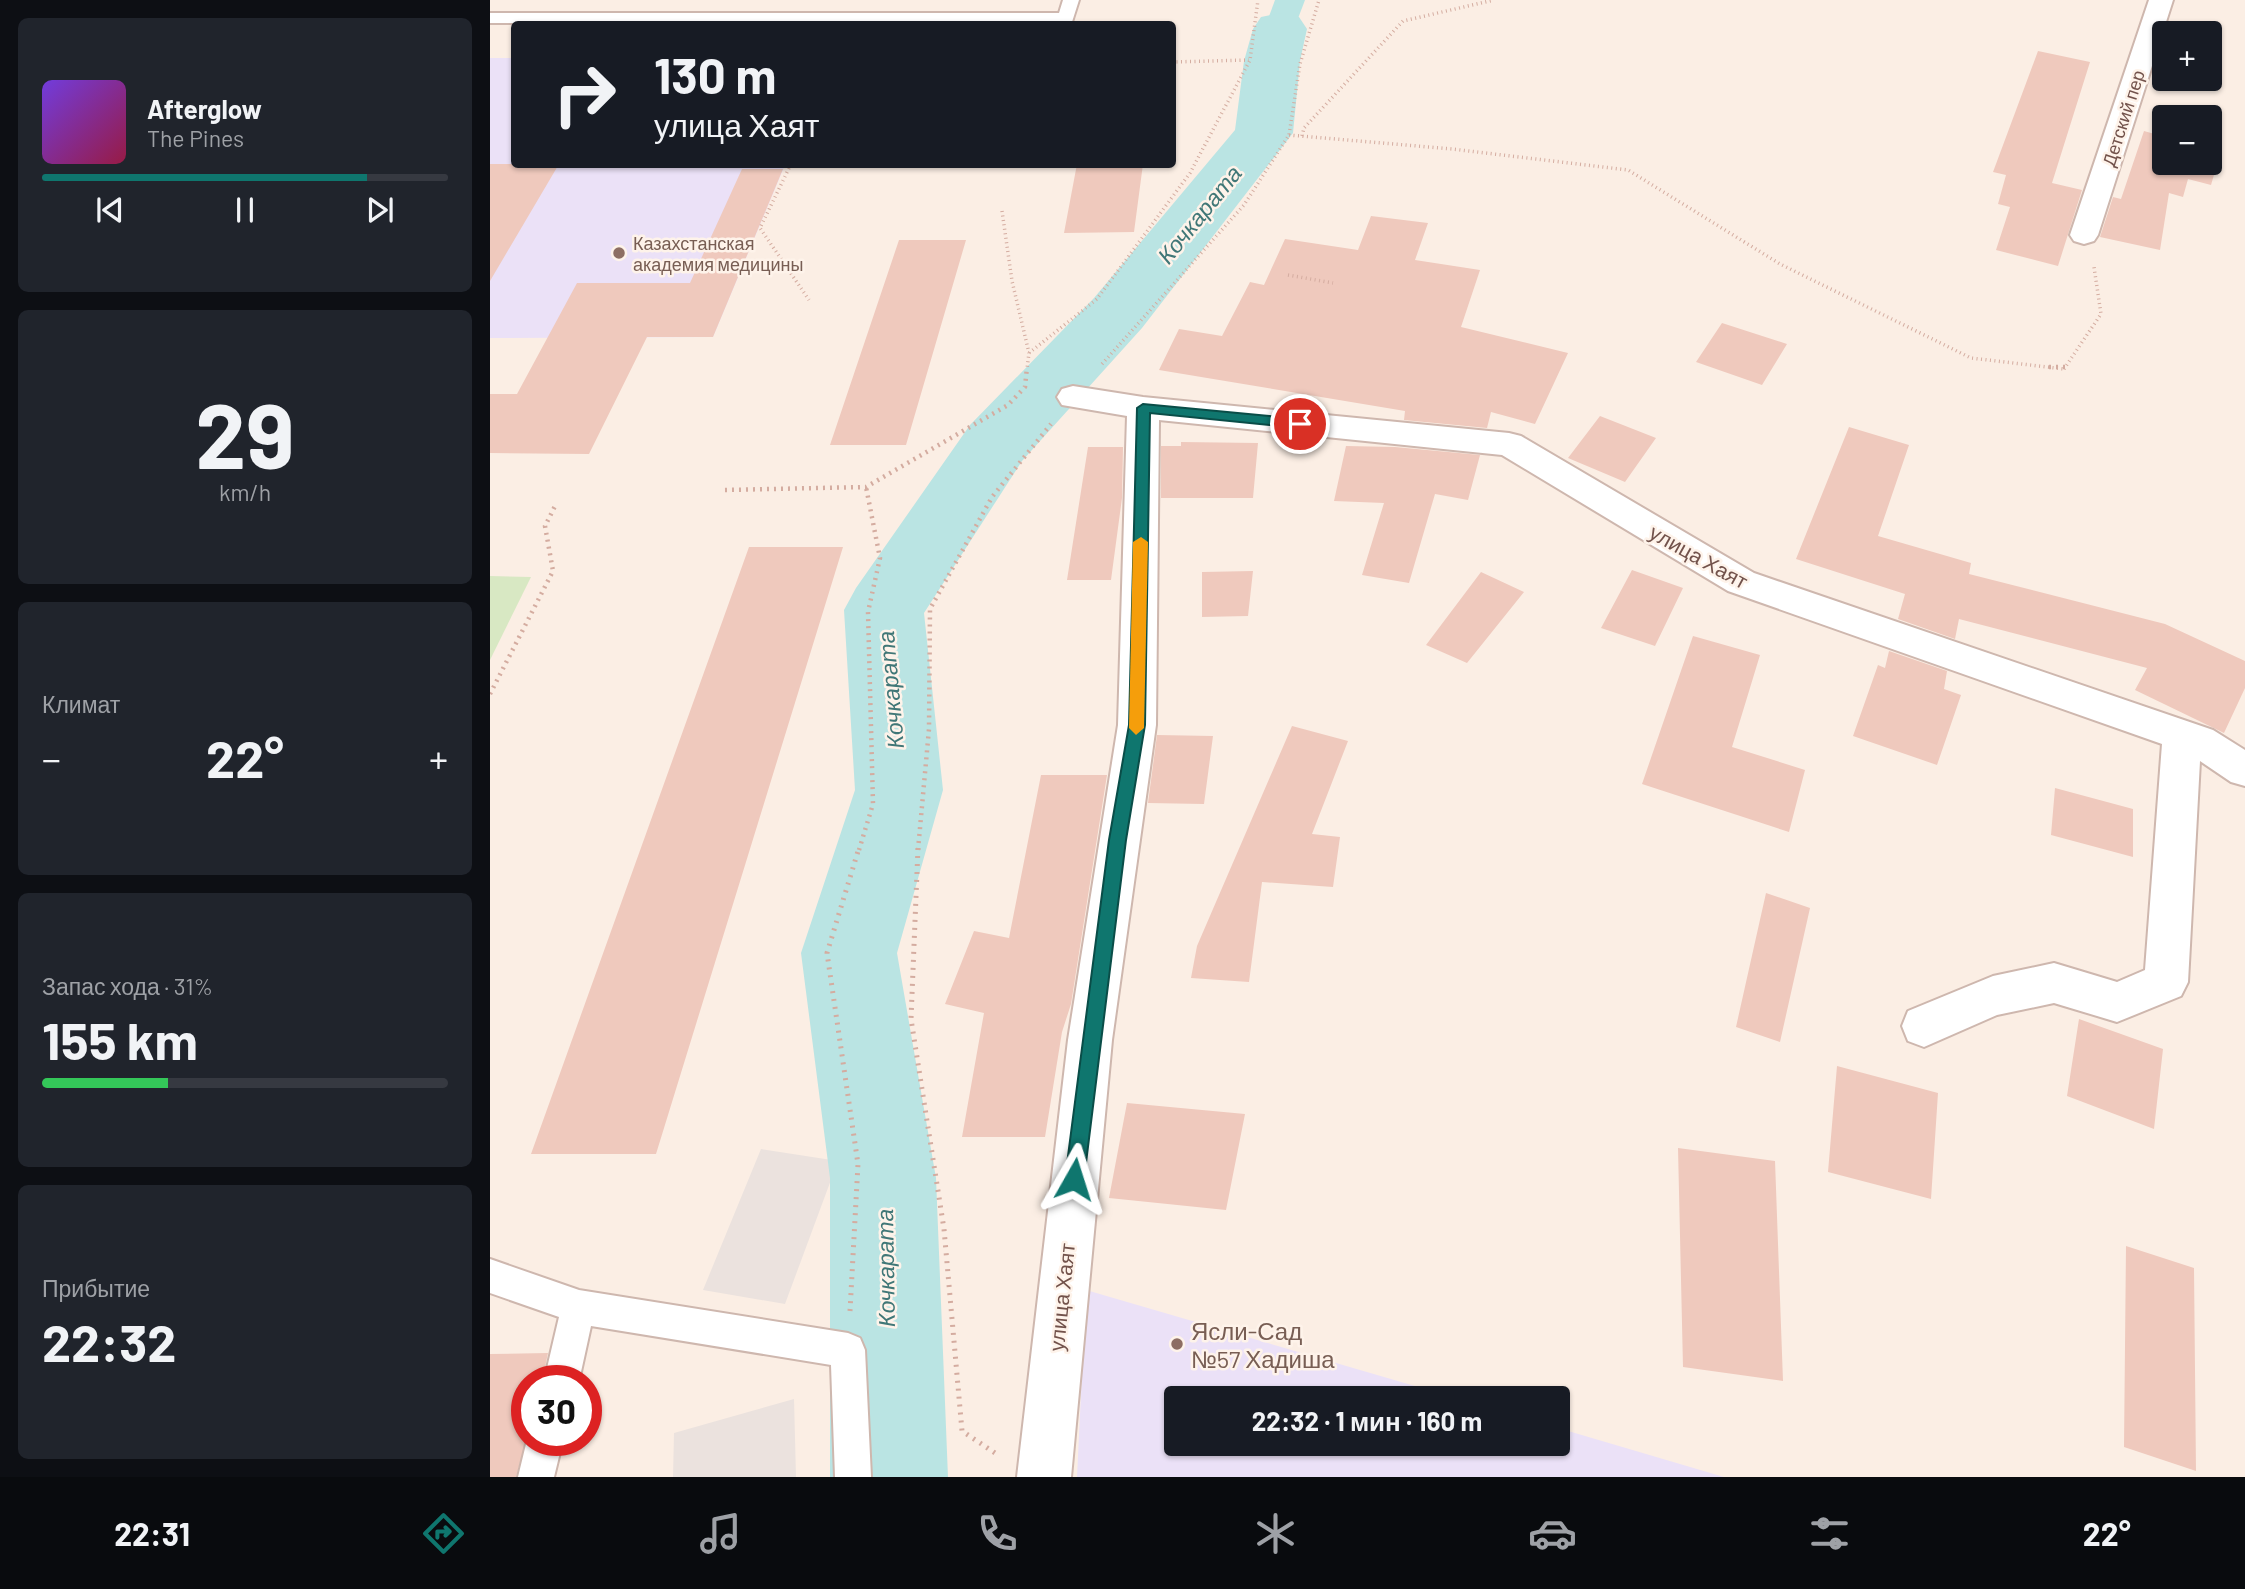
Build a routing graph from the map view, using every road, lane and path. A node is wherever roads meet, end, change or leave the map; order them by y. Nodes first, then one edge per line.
1 (923, 0) edge
2 (1071, 0) edge
3 (1258, 0) edge
4 (1318, 0) edge
5 (1494, 0) edge
6 (2161, 0) edge
7 (490, 18) edge
8 (916, 18) junction
9 (1250, 60) junction
10 (1176, 62) edge
11 (1289, 135) junction
12 (1302, 136) junction
13 (789, 168) edge
14 (1002, 211) dead end
15 (2084, 235) joint
16 (1288, 275) dead end
17 (1333, 282) dead end
18 (809, 300) dead end
19 (1030, 354) junction
20 (1025, 387) junction
21 (1032, 389) dead end
22 (1073, 397) junction
23 (1143, 408) junction
24 (866, 487) junction
25 (725, 490) dead end
26 (556, 504) dead end
27 (490, 694) edge
28 (2182, 735) junction
29 (2245, 770) edge
30 (1924, 1026) dead end
31 (490, 1276) edge
32 (579, 1307) junction
33 (848, 1350) junction
34 (565, 1365) edge
35 (996, 1454) dead end
36 (541, 1456) edge
37 (536, 1477) edge
38 (853, 1477) edge
39 (1044, 1477) edge

1 - 8 lane
2 - 8 lane
3 - 9 path
4 - 11 path
5 - 12 path
6 - 15 street, Детский пер
7 - 8 lane
9 - 10 path
9 - 19 path
11 - 12 path
11 - 22 path
12 - 15 path
13 - 18 path
14 - 19 path
16 - 17 path
19 - 20 path
20 - 21 path
20 - 24 path
22 - 23 street, улица Хаят
22 - 35 path
23 - 28 street, улица Хаят
23 - 39 street, улица Хаят
24 - 25 path
24 - 33 path
26 - 27 path
28 - 29 street, улица Хаят
28 - 30 street
31 - 32 lane
32 - 33 lane
32 - 34 lane
33 - 38 lane
36 - 37 lane

